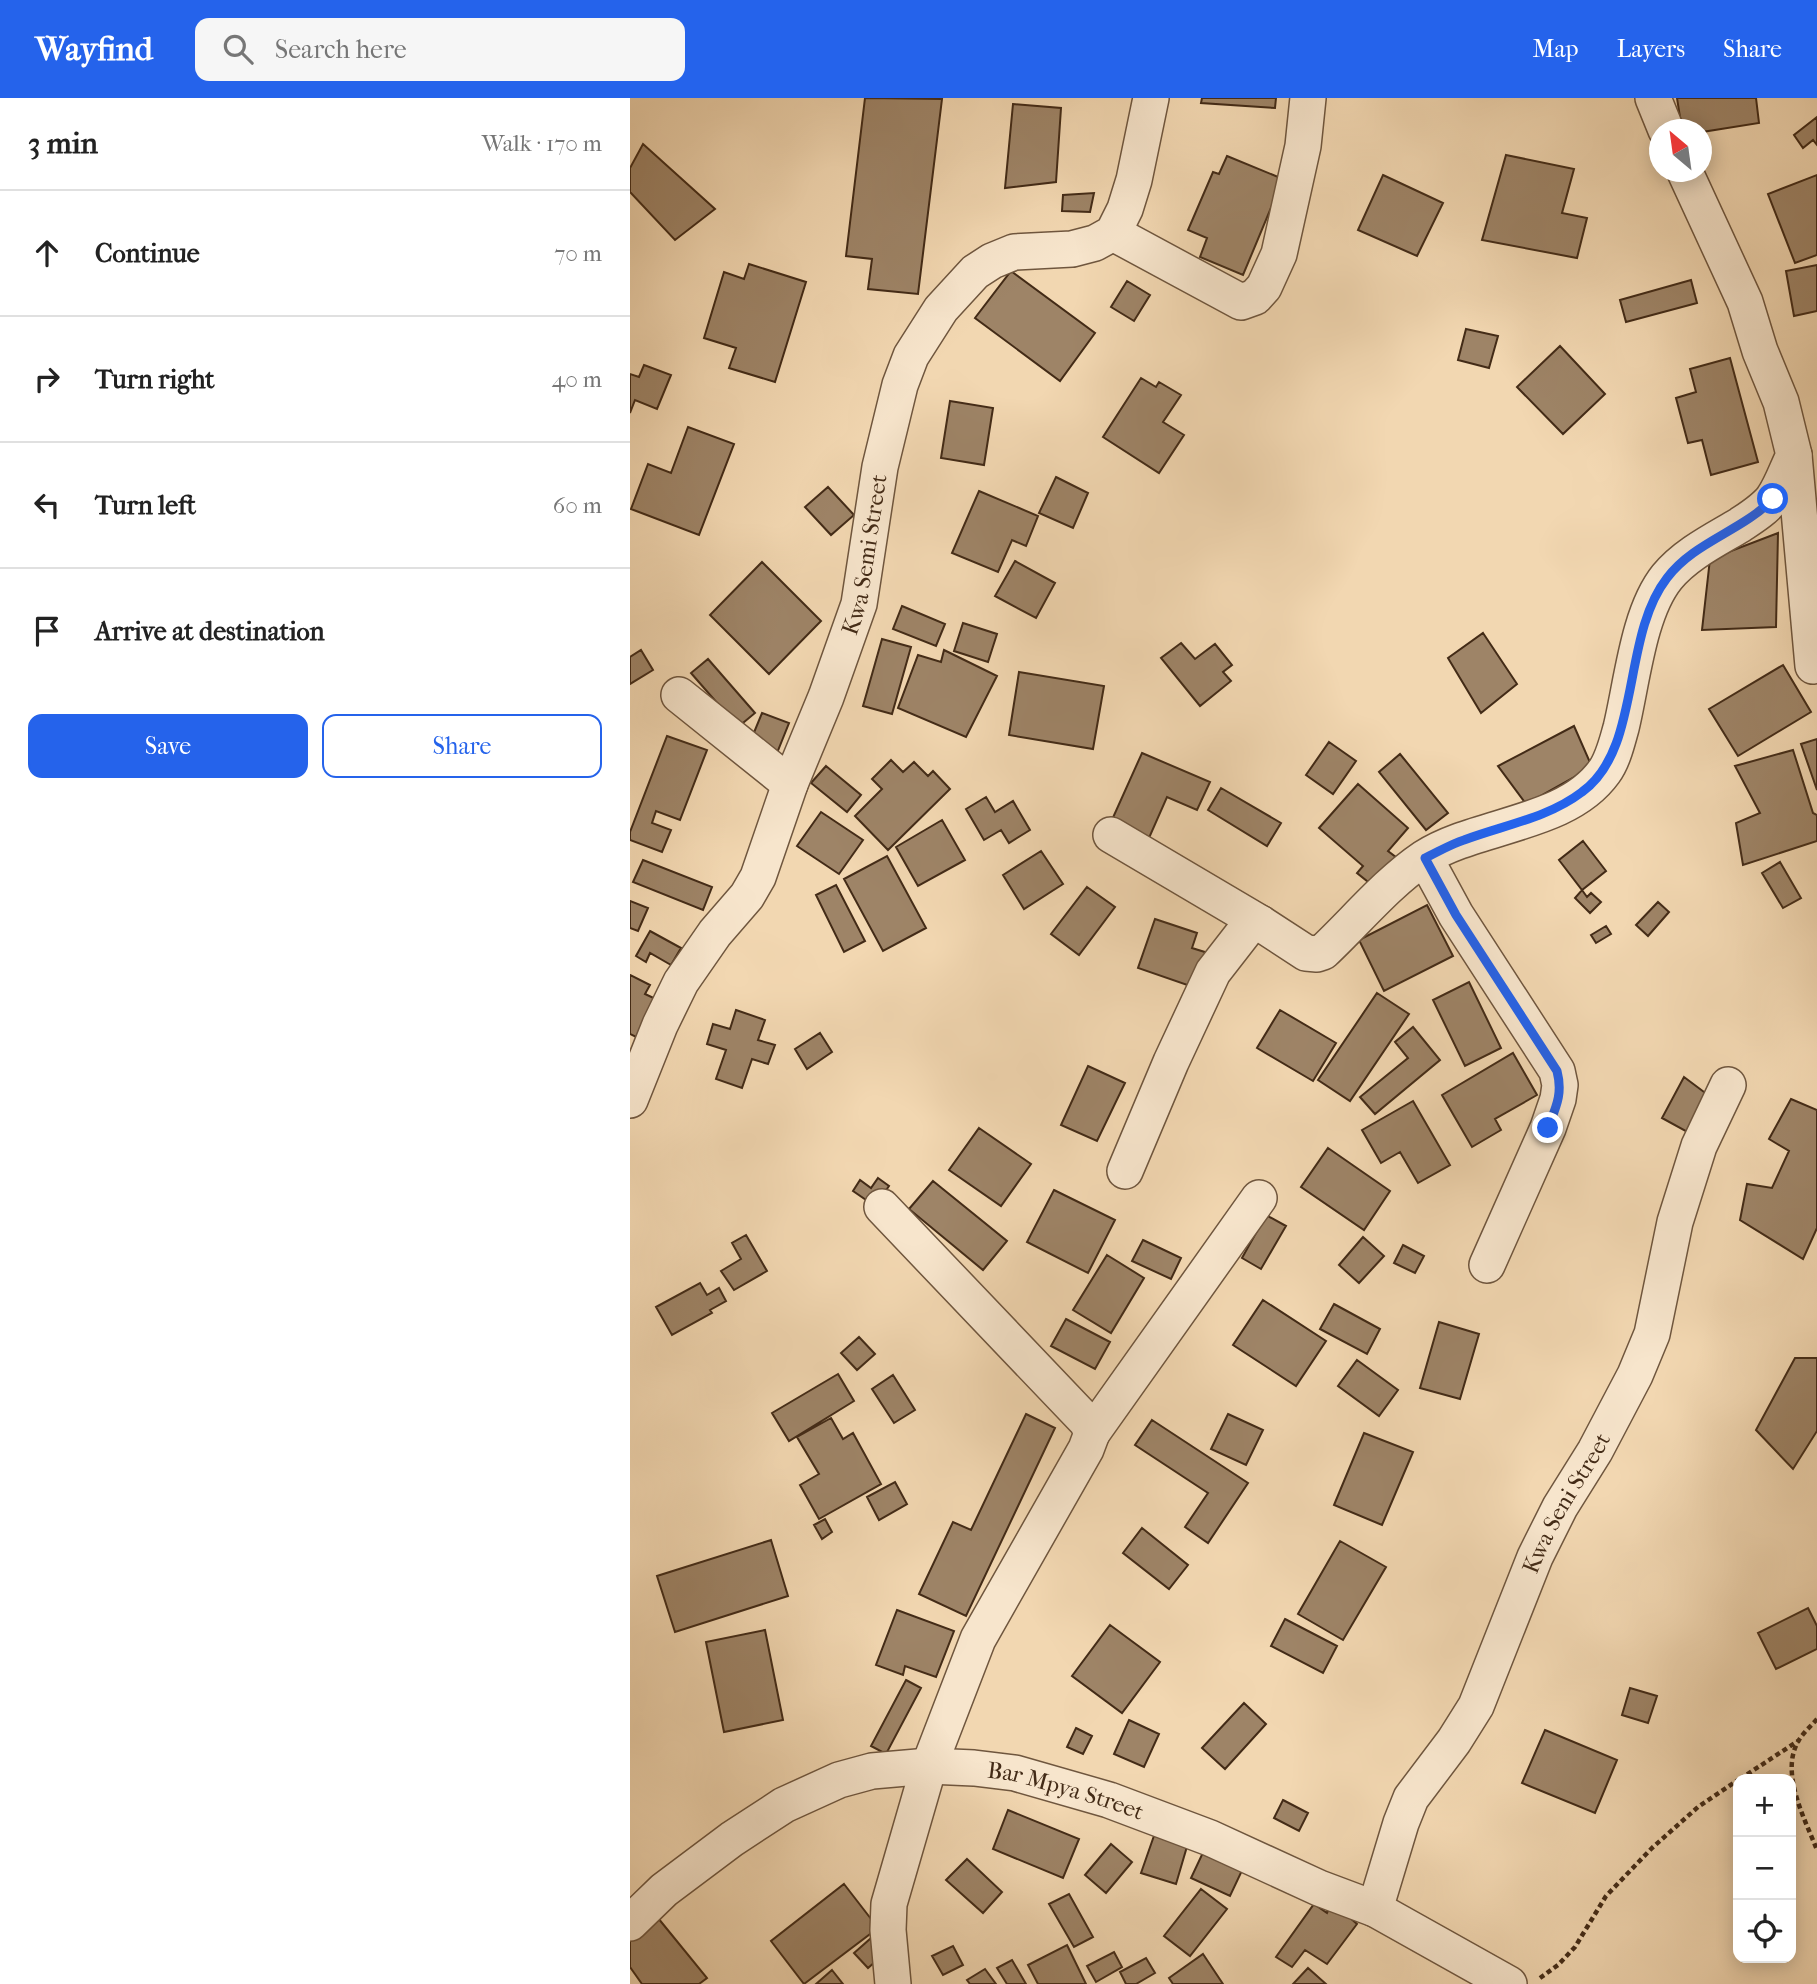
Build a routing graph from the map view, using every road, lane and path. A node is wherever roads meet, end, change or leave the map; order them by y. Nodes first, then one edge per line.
1 (1152, 98) edge
2 (1308, 98) edge
3 (1653, 98) edge
4 (1662, 119) edge
5 (1690, 182) edge
6 (1113, 233) junction
7 (1794, 455) junction
8 (1813, 666) dead end
9 (679, 695) dead end
10 (790, 784) junction
11 (1111, 835) dead end
12 (1425, 858) junction
13 (1260, 923) junction
14 (1728, 1086) dead end
15 (630, 1100) edge
16 (1125, 1171) dead end
17 (1259, 1198) dead end
18 (882, 1207) dead end
19 (1487, 1265) dead end
20 (1092, 1433) junction
21 (1817, 1719) edge
22 (1798, 1740) junction
23 (929, 1766) junction
24 (1748, 1774) edge
25 (1733, 1784) edge
26 (1817, 1850) edge
27 (1375, 1909) junction
28 (630, 1923) edge
29 (893, 1984) edge
30 (1509, 1984) edge
31 (1532, 1984) edge

1 - 6 street
2 - 6 street
3 - 4 street
5 - 7 street
6 - 10 street, Kwa Semi Street
7 - 8 street
7 - 12 street
9 - 10 street
10 - 15 street, Kwa Semi Street
11 - 13 street
12 - 13 street
12 - 19 street
13 - 16 street
14 - 27 street, Kwa Seni Street
17 - 20 street
18 - 20 street
20 - 23 street
21 - 22 path
22 - 24 path
22 - 26 path
23 - 27 street, Bar Mpya Street
23 - 28 street, Bar Mpya Street
23 - 29 street
25 - 31 path
27 - 30 street, Bar Mpya Street

